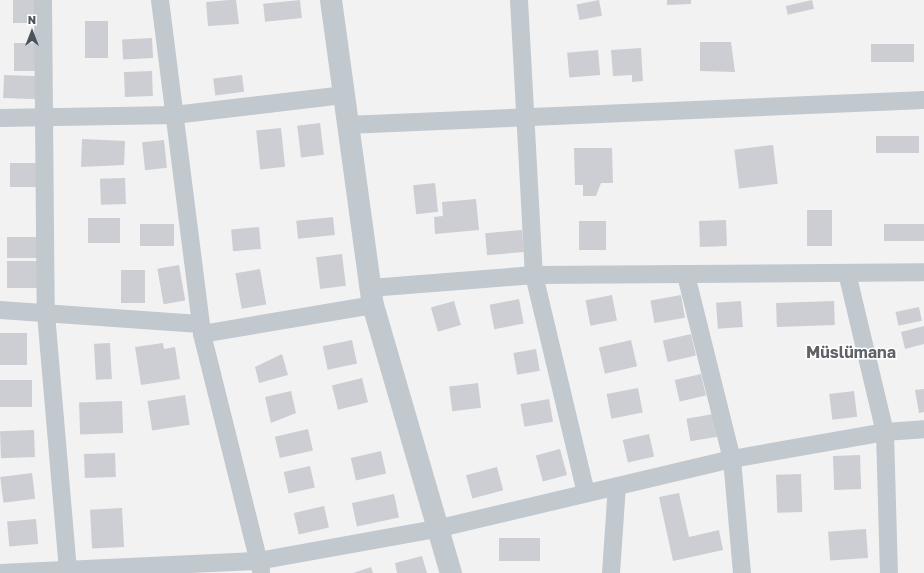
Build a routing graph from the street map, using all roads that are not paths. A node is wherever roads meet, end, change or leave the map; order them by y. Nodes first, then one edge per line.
1 (43, 0) edge
2 (160, 0) edge
3 (331, 0) edge
4 (519, 0) edge
5 (343, 95) junction
6 (924, 100) edge
7 (174, 115) junction
8 (525, 117) junction
9 (0, 118) edge
10 (46, 119) junction
11 (347, 125) junction
12 (924, 272) edge
13 (847, 273) junction
14 (534, 275) junction
15 (686, 275) junction
16 (371, 296) junction
17 (0, 310) edge
18 (46, 314) junction
19 (201, 329) junction
20 (924, 429) edge
21 (885, 432) junction
22 (732, 459) junction
23 (617, 486) junction
24 (586, 494) junction
25 (436, 529) junction
26 (260, 567) edge
27 (68, 569) junction
28 (0, 573) edge
29 (451, 573) edge
30 (611, 573) edge
31 (742, 573) edge
32 (889, 573) edge

1 - 10 street
2 - 7 street
3 - 5 street
4 - 8 street
5 - 7 street
5 - 11 street
6 - 8 street
7 - 10 street
7 - 19 street
8 - 11 street
8 - 14 street
9 - 10 street
10 - 18 street
11 - 16 street
12 - 13 street
13 - 15 street
13 - 21 street
14 - 15 street
14 - 16 street
14 - 24 street
15 - 22 street
16 - 19 street
16 - 25 street
17 - 18 street
18 - 19 street
18 - 27 street
19 - 26 street
20 - 21 street
21 - 22 street
21 - 32 street
22 - 23 street
22 - 31 street
23 - 24 street
23 - 30 street
24 - 25 street
25 - 26 street
25 - 29 street
26 - 27 street
27 - 28 street

